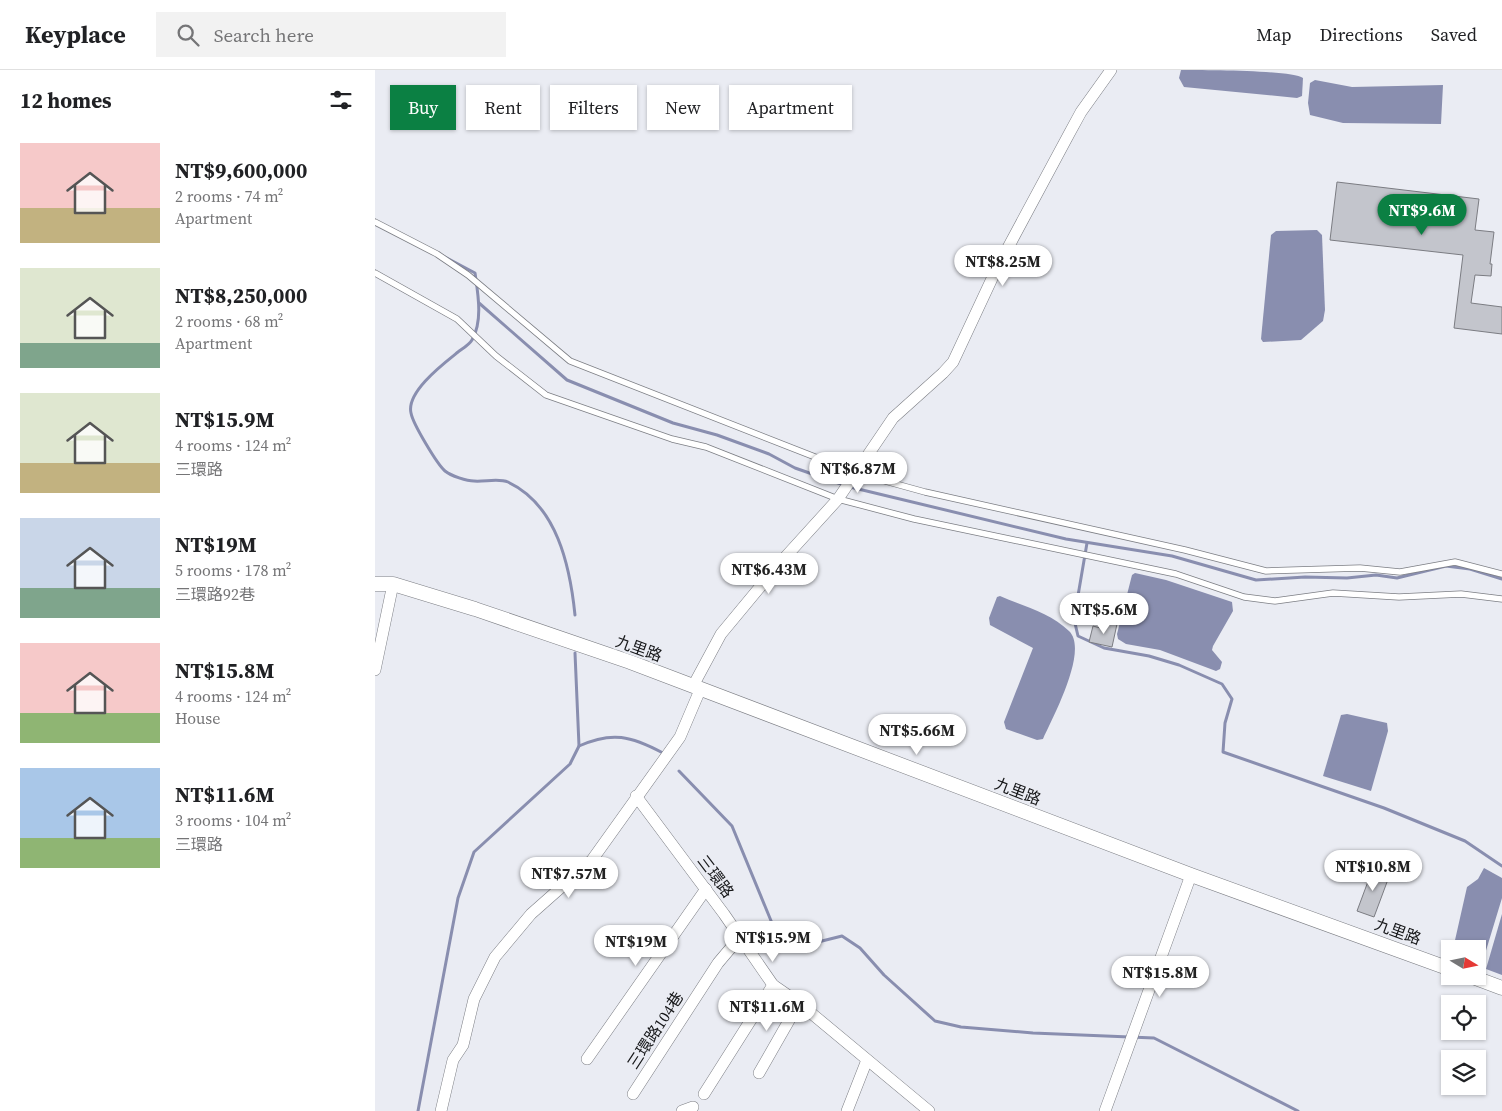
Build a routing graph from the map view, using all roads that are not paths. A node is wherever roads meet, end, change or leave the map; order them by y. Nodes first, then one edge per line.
1 (1111, 70) edge
2 (375, 222) edge
3 (375, 273) edge
4 (856, 474) junction
5 (838, 499) junction
6 (1502, 574) edge
7 (375, 584) edge
8 (393, 584) junction
9 (1502, 599) edge
10 (375, 670) edge
11 (696, 688) junction
12 (636, 796) junction
13 (1191, 876) junction
14 (706, 889) junction
15 (740, 937) junction
16 (1441, 966) edge
17 (1486, 982) edge
18 (773, 985) junction
19 (1502, 988) edge
20 (799, 1003) junction
21 (587, 1059) dead end
22 (867, 1060) junction
23 (759, 1073) dead end
24 (633, 1094) dead end
25 (704, 1094) dead end
26 (441, 1111) edge
27 (847, 1111) edge
28 (929, 1111) edge
29 (1105, 1111) edge

1 - 4 street
2 - 4 lane
3 - 5 lane
4 - 5 street
4 - 6 lane
5 - 9 lane
5 - 11 street
7 - 8 street, 九里路
8 - 10 street
8 - 11 street, 九里路
11 - 12 street
11 - 13 street, 九里路
12 - 14 street, 三環路
12 - 26 street
13 - 16 street, 九里路
13 - 29 street
14 - 15 street, 三環路
14 - 21 street
15 - 18 street, 三環路
15 - 24 street, 三環路104巷
17 - 19 street
18 - 20 street, 三環路
18 - 25 street
20 - 22 street, 三環路
20 - 23 street
22 - 27 street
22 - 28 street, 三環路

